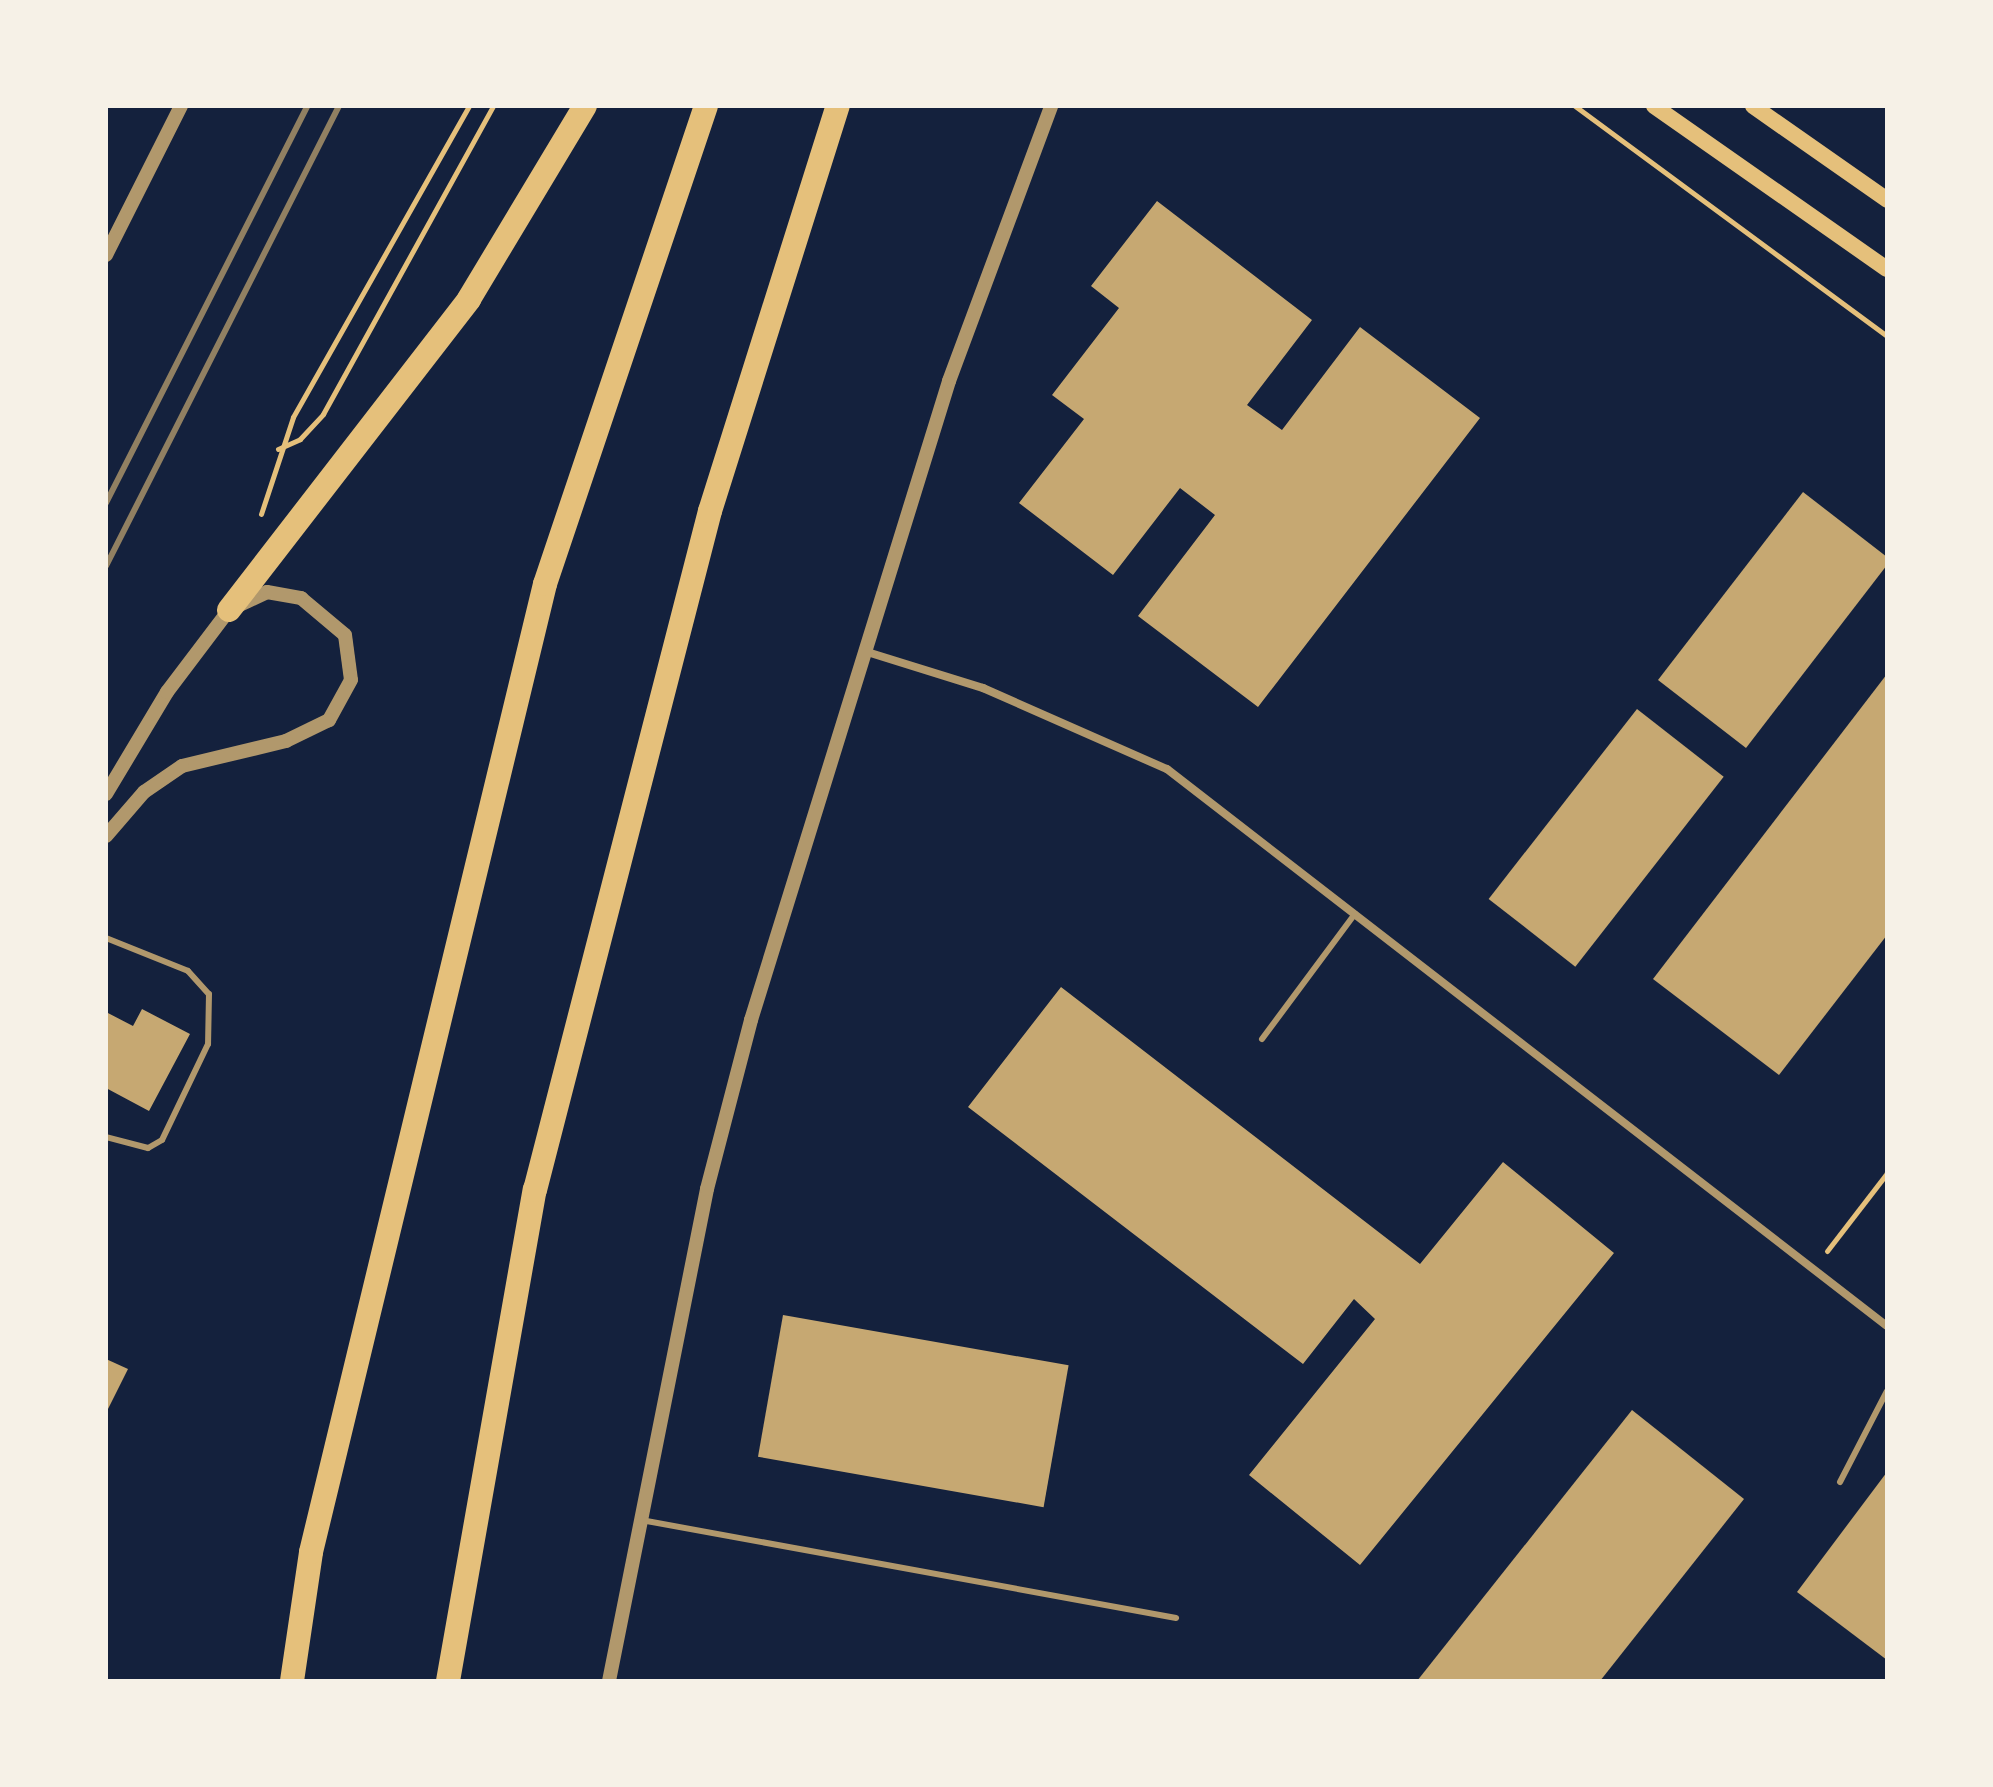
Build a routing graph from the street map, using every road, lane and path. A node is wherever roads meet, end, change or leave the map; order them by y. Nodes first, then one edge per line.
1 (181, 106) edge
2 (469, 106) edge
3 (493, 106) edge
4 (585, 106) edge
5 (706, 106) edge
6 (838, 106) edge
7 (1051, 106) edge
8 (1575, 106) edge
9 (1654, 106) edge
10 (1753, 106) edge
11 (1887, 200) edge
12 (106, 255) edge
13 (1887, 269) edge
14 (1887, 336) edge
15 (278, 449) junction
16 (256, 524) dead end
17 (229, 610) junction
18 (863, 651) junction
19 (106, 794) edge
20 (106, 836) edge
21 (1355, 914) junction
22 (106, 938) edge
23 (1262, 1039) dead end
24 (106, 1137) edge
25 (1887, 1173) edge
26 (1812, 1269) junction
27 (1887, 1326) edge
28 (1887, 1391) edge
29 (1840, 1482) dead end
30 (637, 1519) junction
31 (1176, 1618) dead end
32 (292, 1681) edge
33 (448, 1681) edge
34 (609, 1681) edge

1 - 12 street
2 - 15 path
3 - 15 path
4 - 17 highway
5 - 32 highway
6 - 33 highway
7 - 18 street
8 - 14 path
9 - 13 main road
10 - 11 main road
15 - 16 path
17 - 19 street
17 - 20 street
18 - 21 street
18 - 30 street
21 - 23 lane
21 - 26 street
22 - 24 lane
25 - 26 path
26 - 27 street
28 - 29 lane
30 - 31 lane
30 - 34 street

